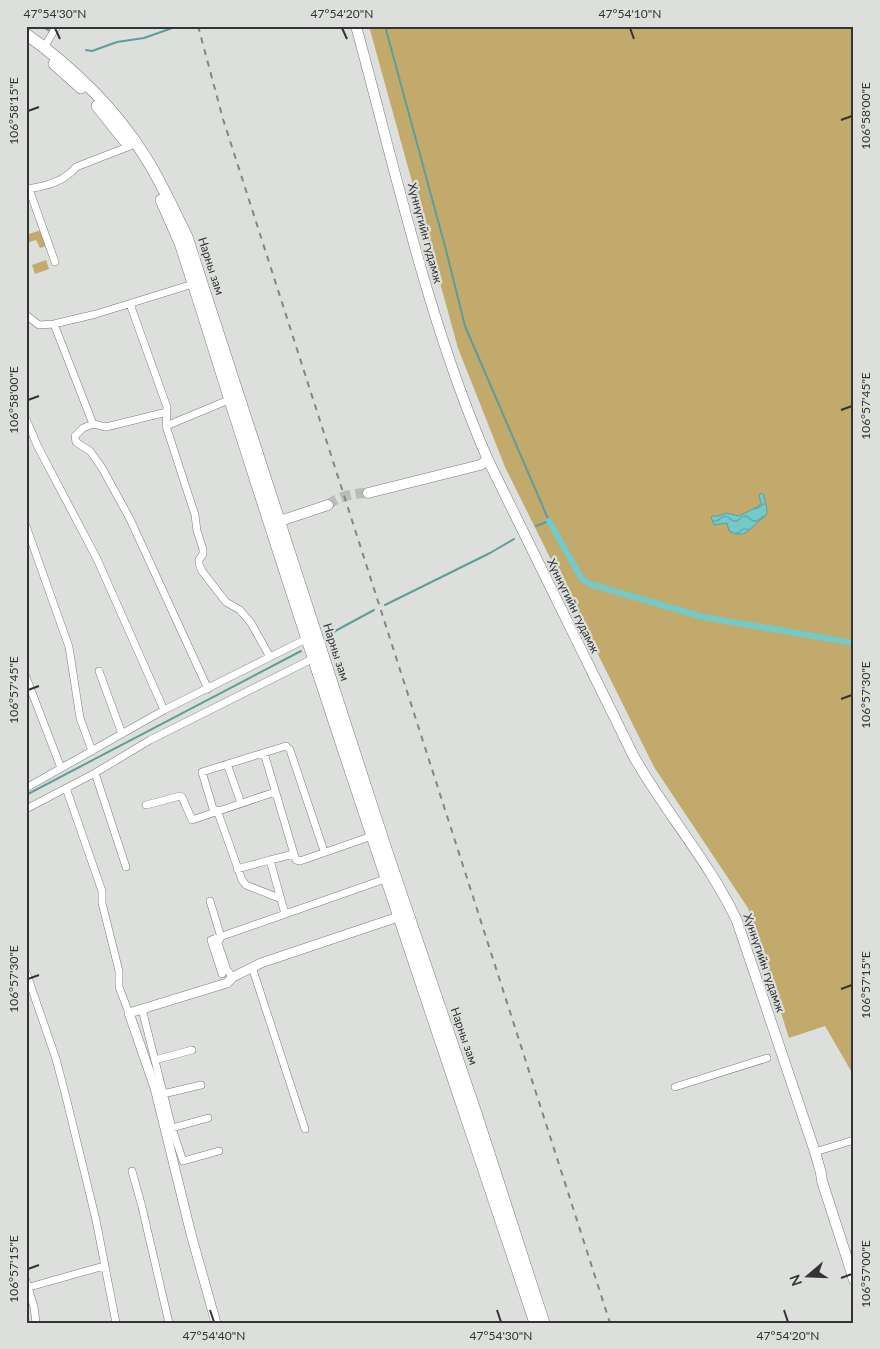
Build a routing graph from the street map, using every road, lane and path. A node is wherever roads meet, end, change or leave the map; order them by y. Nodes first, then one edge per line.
1 (57, 26) edge
2 (356, 26) edge
3 (26, 34) edge
4 (26, 43) edge
5 (44, 47) junction
6 (130, 146) junction
7 (28, 189) edge
8 (55, 262) dead end
9 (193, 284) junction
10 (130, 304) junction
11 (26, 315) edge
12 (54, 324) junction
13 (234, 398) junction
14 (167, 412) junction
15 (26, 418) edge
16 (93, 424) junction
17 (166, 426) junction
18 (488, 460) junction
19 (368, 492) tunnel mouth
20 (328, 505) tunnel mouth
21 (275, 523) junction
22 (26, 526) edge
23 (312, 637) junction
24 (270, 657) junction
25 (314, 658) junction
26 (99, 671) dead end
27 (26, 676) edge
28 (208, 689) junction
29 (164, 710) junction
30 (122, 734) junction
31 (92, 751) junction
32 (264, 753) junction
33 (227, 764) junction
34 (62, 768) junction
35 (95, 773) junction
36 (26, 788) edge
37 (66, 788) junction
38 (275, 792) junction
39 (241, 803) junction
40 (146, 805) dead end
41 (26, 809) edge
42 (216, 811) junction
43 (372, 836) junction
44 (324, 851) junction
45 (294, 854) junction
46 (270, 860) junction
47 (126, 867) dead end
48 (237, 869) junction
49 (386, 879) junction
50 (280, 898) junction
51 (210, 901) dead end
52 (285, 914) junction
53 (398, 917) junction
54 (221, 936) junction
55 (252, 967) junction
56 (26, 972) edge
57 (222, 974) dead end
58 (233, 978) junction
59 (142, 1009) junction
60 (129, 1013) junction
61 (192, 1050) dead end
62 (767, 1058) dead end
63 (155, 1060) junction
64 (201, 1085) dead end
65 (675, 1087) dead end
66 (163, 1094) junction
67 (208, 1118) dead end
68 (172, 1128) junction
69 (305, 1129) dead end
70 (854, 1140) edge
71 (219, 1151) dead end
72 (815, 1152) junction
73 (132, 1172) dead end
74 (822, 1173) junction
75 (854, 1261) edge
76 (104, 1266) junction
77 (854, 1280) edge
78 (27, 1285) edge
79 (36, 1323) edge
80 (116, 1323) edge
81 (169, 1323) edge
82 (216, 1323) edge
83 (535, 1323) edge
84 (544, 1323) edge

1 - 5 street
2 - 18 main road, Хүннүгийн гудамж
3 - 5 main road, Нарны зам
4 - 6 main road, Нарны зам
5 - 13 main road, Нарны зам
6 - 7 street
6 - 9 main road, Нарны зам
7 - 8 street
9 - 10 street
9 - 13 main road, Нарны зам
10 - 12 street
10 - 14 street
11 - 12 street
12 - 16 street
13 - 17 street
13 - 21 main road, Нарны зам
14 - 16 street
14 - 17 street
15 - 29 street
16 - 28 street
17 - 24 street
18 - 19 main road
18 - 72 main road, Хүннүгийн гудамж
20 - 21 main road
21 - 23 main road, Нарны зам
22 - 31 street
23 - 24 street
23 - 25 main road, Нарны зам
23 - 84 main road, Нарны зам
24 - 28 street
25 - 35 street
25 - 43 main road, Нарны зам
26 - 30 street
27 - 34 street
28 - 29 street
29 - 30 street
30 - 31 street
31 - 34 street
32 - 33 street
32 - 38 street
32 - 44 street
33 - 39 street
33 - 42 street
34 - 36 street
35 - 37 street
35 - 47 street
37 - 41 street
37 - 60 street
38 - 39 street
38 - 45 street
39 - 42 street
40 - 42 street
42 - 48 street
43 - 44 street
43 - 49 main road, Нарны зам
44 - 45 street
45 - 46 street
46 - 48 street
46 - 50 street
48 - 50 street
49 - 52 street
49 - 53 main road, Нарны зам
50 - 52 street
51 - 54 street
52 - 54 street
53 - 55 street
53 - 83 main road, Нарны зам
54 - 57 street
54 - 58 street
55 - 58 street
55 - 69 street
56 - 76 street
58 - 59 street
59 - 60 street
59 - 63 street
60 - 82 street
61 - 63 street
62 - 65 street
63 - 66 street
64 - 66 street
66 - 68 street
67 - 68 street
68 - 71 street
70 - 72 street
72 - 74 main road, Хүннүгийн гудамж
73 - 81 street
74 - 75 main road, Хүннүгийн гудамж
74 - 77 main road, Хүннүгийн гудамж
76 - 78 street
76 - 80 street
78 - 79 street

